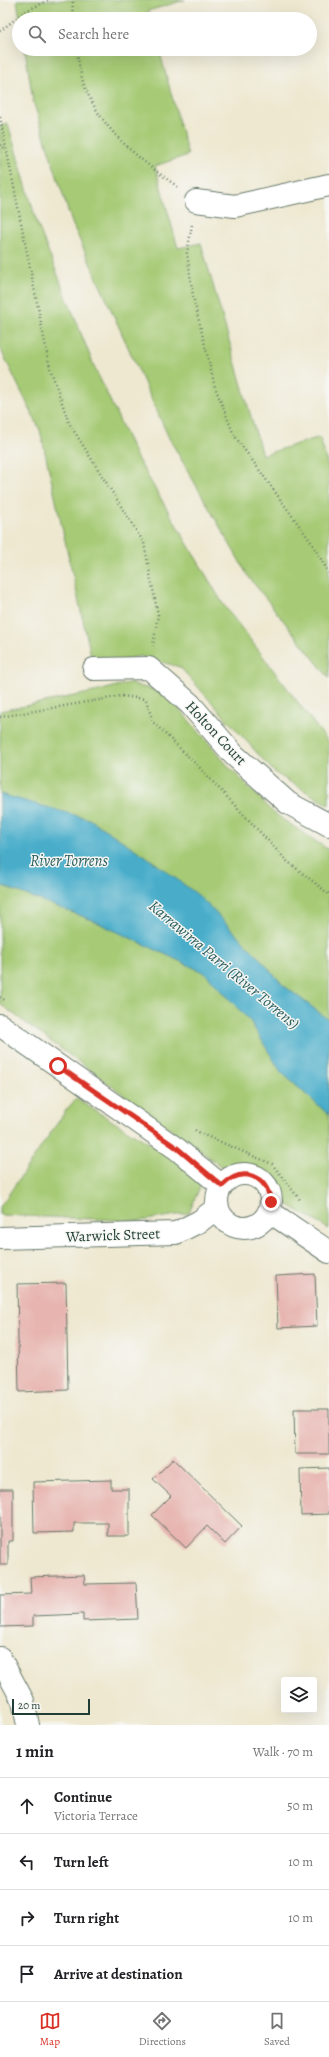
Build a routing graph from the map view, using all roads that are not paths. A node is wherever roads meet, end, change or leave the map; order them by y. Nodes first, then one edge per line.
1 (329, 185) edge
2 (196, 201) road end
3 (94, 669) dead end
4 (329, 825) edge
5 (0, 1025) edge
6 (222, 1186) junction
7 (218, 1207) junction
8 (270, 1212) junction
9 (0, 1238) edge
10 (329, 1252) edge
11 (0, 1658) edge
12 (28, 1725) edge

1 - 2 street
3 - 4 street, Holton Court
5 - 6 street
6 - 7 street
6 - 8 street
7 - 8 street
7 - 9 street, Warwick Street
8 - 10 street
11 - 12 street

